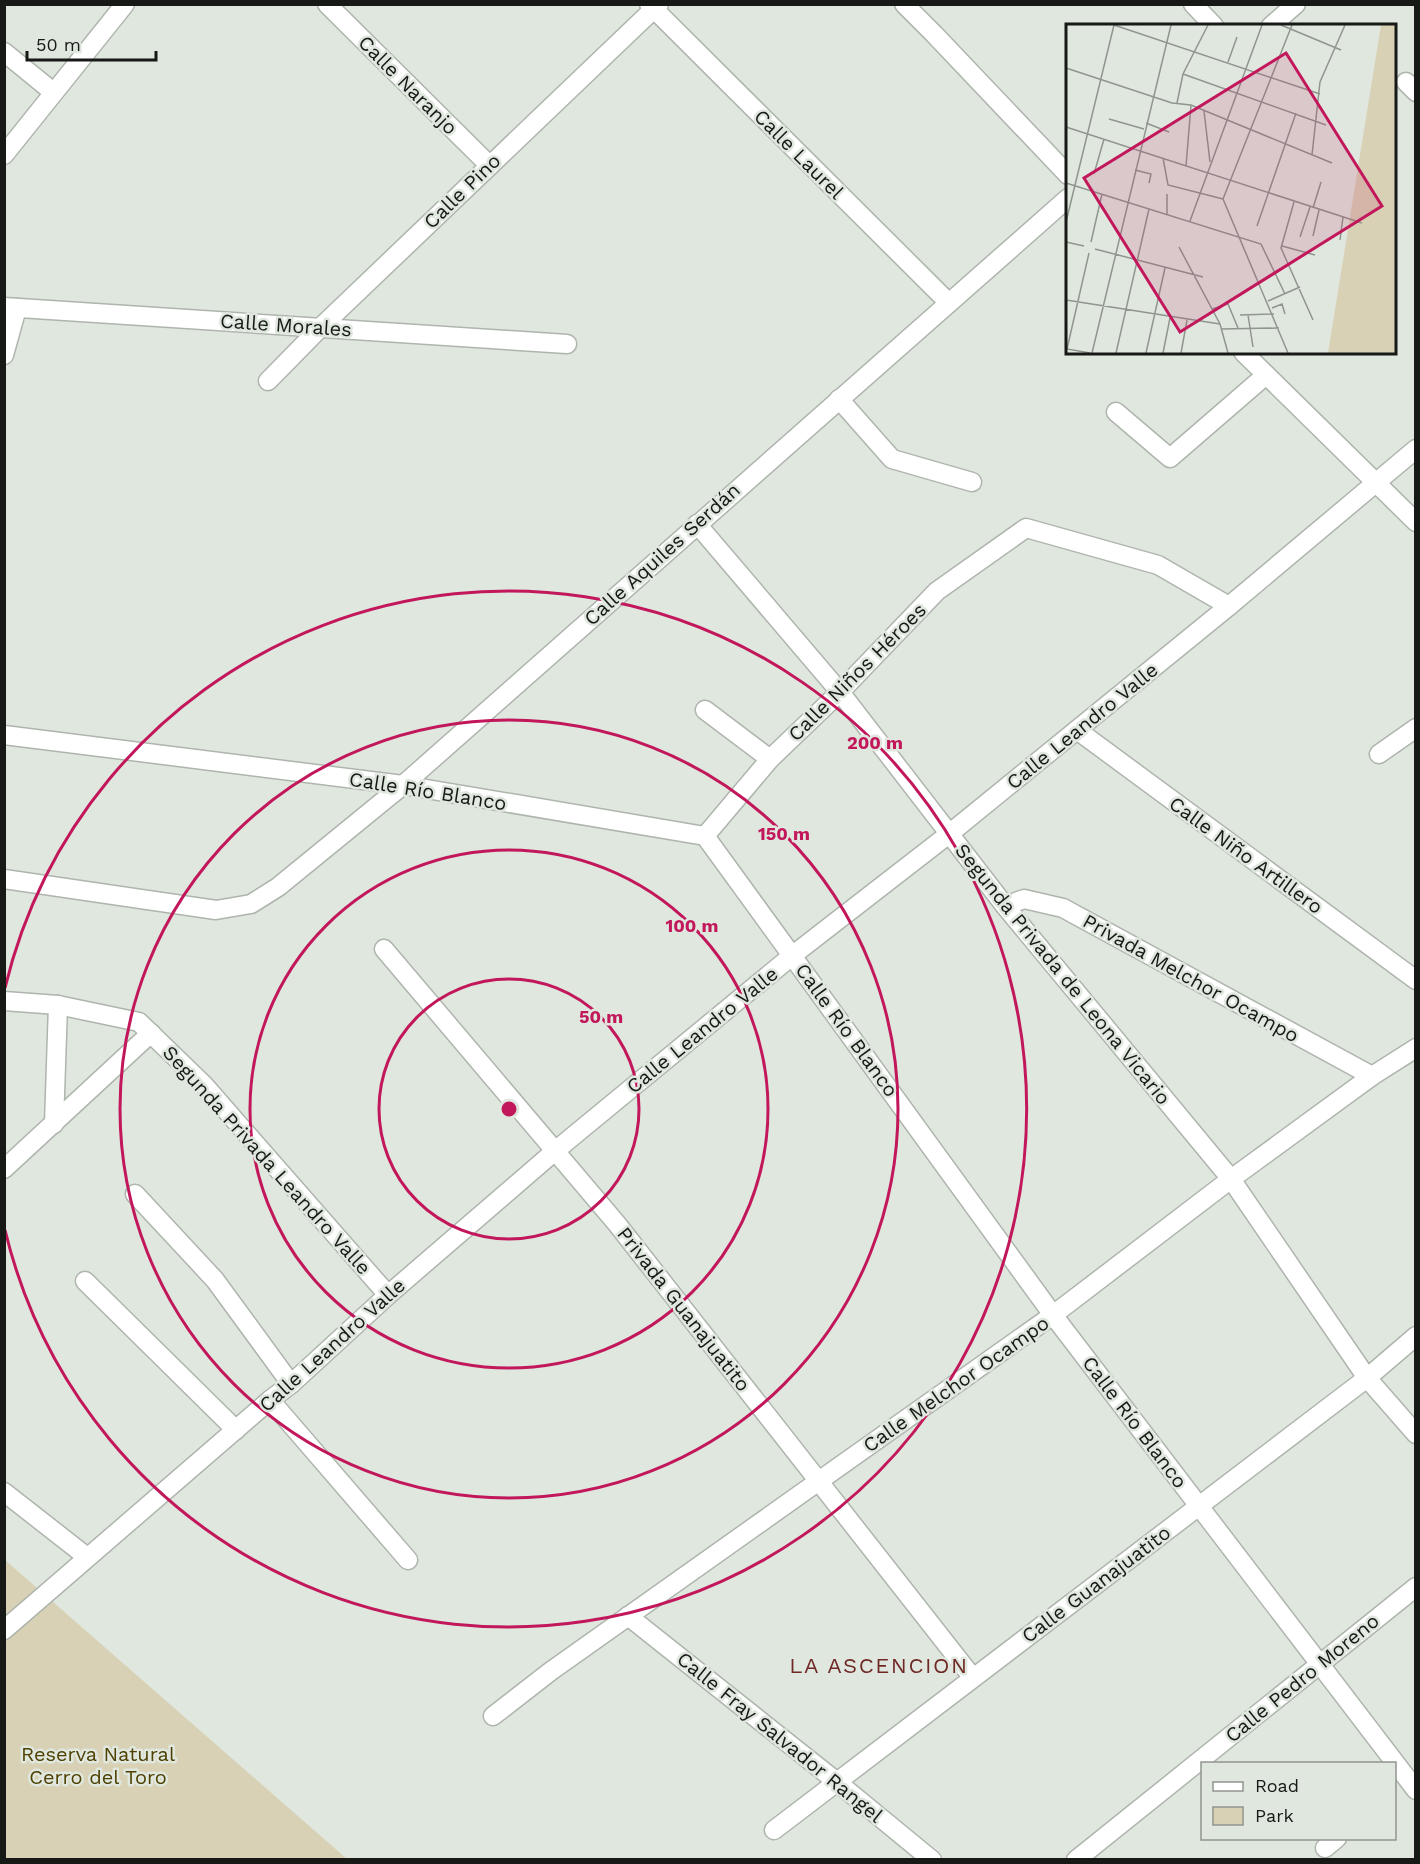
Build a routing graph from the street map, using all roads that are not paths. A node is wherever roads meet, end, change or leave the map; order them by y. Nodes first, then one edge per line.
1 (125, 4) edge
2 (327, 4) edge
3 (904, 4) edge
4 (1193, 4) edge
5 (1296, 4) edge
6 (654, 6) edge
7 (1212, 24) edge
8 (1273, 24) edge
9 (4, 52) edge
10 (53, 92) junction
11 (4, 155) edge
12 (489, 165) junction
13 (1066, 173) edge
14 (1066, 200) edge
15 (949, 303) junction
16 (11, 308) edge
17 (322, 327) junction
18 (567, 344) dead end
19 (1245, 354) edge
20 (4, 355) edge
21 (1266, 375) junction
22 (268, 381) dead end
23 (840, 399) junction
24 (1116, 412) dead end
25 (1416, 449) edge
26 (972, 482) dead end
27 (1376, 483) junction
28 (1416, 522) edge
29 (697, 524) junction
30 (1229, 606) junction
31 (840, 692) junction
32 (705, 710) dead end
33 (1416, 728) edge
34 (1077, 730) junction
35 (4, 735) edge
36 (1379, 754) dead end
37 (770, 759) junction
38 (403, 785) junction
39 (949, 834) junction
40 (705, 836) junction
41 (4, 879) edge
42 (1005, 906) junction
43 (384, 949) dead end
44 (793, 955) junction
45 (1416, 980) edge
46 (4, 1001) edge
47 (58, 1005) junction
48 (151, 1033) junction
49 (1416, 1048) edge
50 (1372, 1076) junction
51 (54, 1124) junction
52 (555, 1151) junction
53 (4, 1169) edge
54 (1231, 1179) junction
55 (135, 1194) dead end
56 (85, 1281) dead end
57 (388, 1295) junction
58 (1053, 1315) junction
59 (1416, 1336) edge
60 (1366, 1378) junction
61 (291, 1384) junction
62 (270, 1400) junction
63 (236, 1430) junction
64 (1416, 1434) edge
65 (820, 1480) junction
66 (4, 1492) edge
67 (1199, 1505) junction
68 (87, 1557) junction
69 (408, 1560) dead end
70 (1416, 1587) edge
71 (628, 1616) junction
72 (4, 1630) edge
73 (1319, 1664) junction
74 (973, 1678) junction
75 (493, 1716) dead end
76 (1389, 1762) edge
77 (1396, 1772) edge
78 (837, 1782) junction
79 (1406, 1786) edge
80 (774, 1830) dead end
81 (932, 1860) edge
82 (1076, 1860) edge

1 - 10 street
2 - 12 street, Calle Naranjo
3 - 13 street
4 - 7 street
5 - 8 street
6 - 12 street, Calle Pino
6 - 15 street, Calle Laurel
9 - 10 street
10 - 11 street
12 - 17 street, Calle Pino
14 - 15 street, Calle Aquiles Serdán
15 - 23 street, Calle Aquiles Serdán
16 - 17 street, Calle Morales
16 - 20 street
17 - 18 street, Calle Morales
17 - 22 street, Calle Pino
19 - 21 street
21 - 24 street
21 - 27 street
23 - 26 street
23 - 29 street, Calle Aquiles Serdán
25 - 27 street, Calle Leandro Valle
27 - 28 street
27 - 30 street, Calle Leandro Valle
29 - 31 street, Segunda Privada de Leona Vicario
29 - 38 street, Calle Aquiles Serdán
30 - 31 street, Calle Niños Héroes
30 - 34 street, Calle Leandro Valle
31 - 37 street, Calle Niños Héroes
31 - 39 street, Segunda Privada de Leona Vicario
32 - 37 street
33 - 36 street
34 - 39 street, Calle Leandro Valle
34 - 45 street, Calle Niño Artillero
35 - 38 street, Calle Río Blanco
37 - 40 street, Calle Niños Héroes
38 - 40 street, Calle Río Blanco
38 - 41 street, Calle Aquiles Serdán
39 - 42 street, Segunda Privada de Leona Vicario
39 - 44 street, Calle Leandro Valle
40 - 44 street, Calle Río Blanco
42 - 50 street, Privada Melchor Ocampo
42 - 54 street, Segunda Privada de Leona Vicario
43 - 52 street, Privada Guanajuatito
44 - 52 street, Calle Leandro Valle
44 - 58 street, Calle Río Blanco
46 - 47 street, Segunda Privada Leandro Valle
47 - 48 street, Segunda Privada Leandro Valle
47 - 51 street
48 - 51 street
48 - 57 street, Segunda Privada Leandro Valle
49 - 50 street, Calle Melchor Ocampo
50 - 54 street, Calle Melchor Ocampo
51 - 53 street
52 - 57 street, Calle Leandro Valle
52 - 65 street, Privada Guanajuatito
54 - 58 street, Calle Melchor Ocampo
54 - 60 street, Segunda Privada de Leona Vicario
55 - 61 street
56 - 63 street
57 - 61 street, Calle Leandro Valle
58 - 65 street, Calle Melchor Ocampo
58 - 67 street, Calle Río Blanco
59 - 60 street, Calle Guanajuatito
60 - 64 street, Segunda Privada de Leona Vicario
60 - 67 street, Calle Guanajuatito
61 - 62 street, Calle Leandro Valle
62 - 63 street, Calle Leandro Valle
62 - 69 street
63 - 68 street, Calle Leandro Valle
65 - 71 street, Calle Melchor Ocampo
65 - 74 street, Privada Guanajuatito
66 - 68 street
67 - 73 street, Calle Río Blanco
67 - 74 street, Calle Guanajuatito
68 - 72 street, Calle Leandro Valle
70 - 73 street, Calle Pedro Moreno
71 - 75 street, Calle Melchor Ocampo
71 - 78 street, Calle Fray Salvador Rangel
73 - 76 street, Calle Río Blanco
73 - 82 street, Calle Pedro Moreno
74 - 78 street, Calle Guanajuatito
77 - 79 street, Calle Río Blanco
78 - 80 street, Calle Guanajuatito
78 - 81 street, Calle Fray Salvador Rangel

